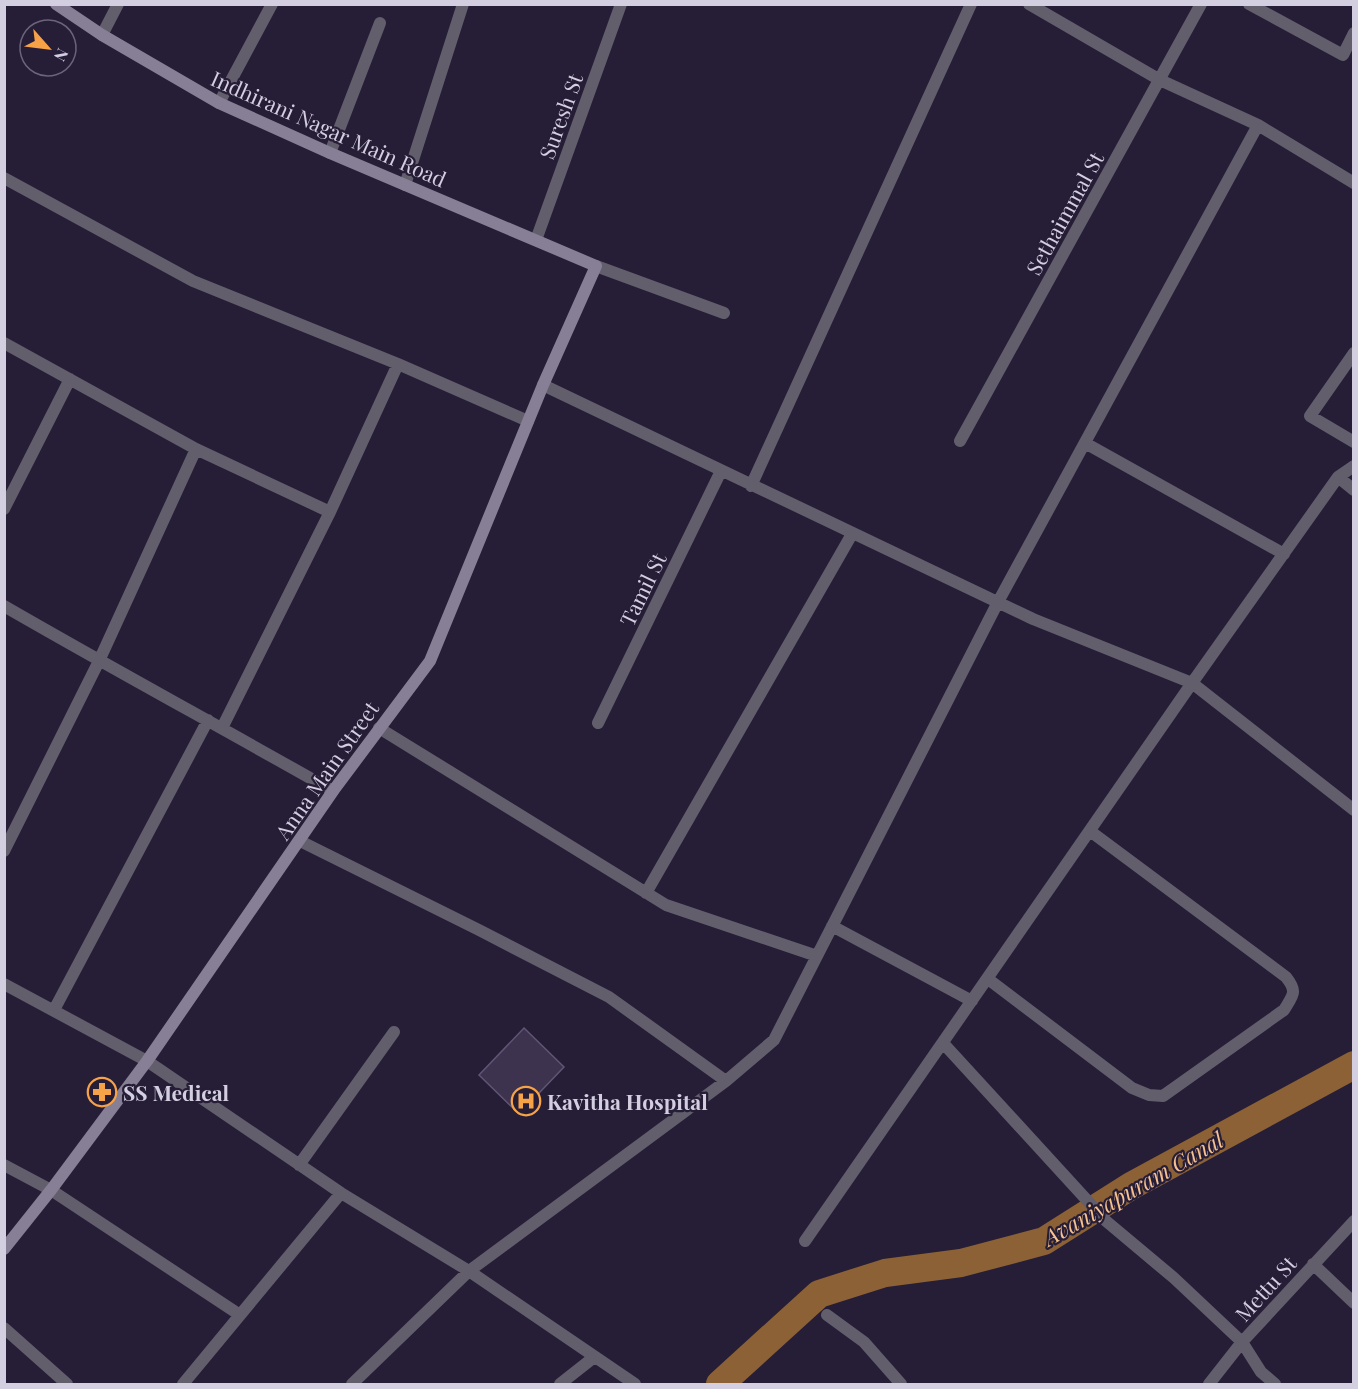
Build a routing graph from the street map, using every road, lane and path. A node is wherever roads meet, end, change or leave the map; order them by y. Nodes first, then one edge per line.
1 (56, 4) edge
2 (118, 4) edge
3 (272, 4) edge
4 (463, 4) edge
5 (621, 4) edge
6 (971, 4) edge
7 (1201, 4) edge
8 (1249, 4) edge
9 (1036, 6) edge
10 (380, 23) dead end
11 (1353, 33) edge
12 (102, 35) junction
13 (1160, 80) junction
14 (219, 104) junction
15 (1258, 125) junction
16 (330, 153) junction
17 (4, 178) edge
18 (1353, 183) edge
19 (405, 185) junction
20 (536, 240) junction
21 (596, 266) junction
22 (724, 313) dead end
23 (4, 343) edge
24 (1353, 353) edge
25 (398, 364) junction
26 (70, 379) junction
27 (543, 386) junction
28 (528, 421) junction
29 (960, 441) dead end
30 (1353, 442) edge
31 (1085, 443) junction
32 (196, 449) junction
33 (1353, 466) edge
34 (721, 471) junction
35 (1338, 477) junction
36 (751, 486) junction
37 (1353, 490) edge
38 (4, 509) edge
39 (330, 512) junction
40 (852, 534) junction
41 (1284, 554) junction
42 (998, 602) junction
43 (4, 606) edge
44 (99, 661) junction
45 (1192, 683) junction
46 (208, 720) junction
47 (598, 723) dead end
48 (222, 728) junction
49 (379, 728) junction
50 (333, 791) junction
51 (1353, 810) edge
52 (1090, 831) junction
53 (300, 841) junction
54 (4, 851) edge
55 (646, 893) junction
56 (832, 926) junction
57 (817, 956) junction
58 (988, 979) junction
59 (4, 984) edge
60 (972, 1001) junction
61 (54, 1010) junction
62 (394, 1032) dead end
63 (943, 1043) junction
64 (147, 1061) junction
65 (726, 1081) junction
66 (4, 1165) edge
67 (299, 1165) junction
68 (51, 1190) junction
69 (341, 1193) junction
70 (1352, 1225) edge
71 (805, 1242) dead end
72 (4, 1249) edge
73 (1313, 1264) junction
74 (469, 1271) junction
75 (1353, 1303) edge
76 (240, 1315) junction
77 (827, 1315) dead end
78 (4, 1328) edge
79 (1242, 1342) junction
80 (593, 1358) junction
81 (67, 1384) edge
82 (183, 1384) edge
83 (352, 1384) edge
84 (560, 1384) edge
85 (635, 1384) edge
86 (901, 1384) edge
87 (1209, 1384) edge
88 (1275, 1384) edge

1 - 12 street, Indhirani Nagar Main Road
2 - 12 street
3 - 14 street
4 - 19 street
5 - 20 street, Suresh St
6 - 36 street
7 - 13 street, Sethaimmal St
8 - 11 street
9 - 13 street
10 - 16 street
12 - 14 street, Indhirani Nagar Main Road
13 - 15 street
13 - 29 street, Sethaimmal St
14 - 16 street, Indhirani Nagar Main Road
15 - 18 street
15 - 31 street
16 - 19 street, Indhirani Nagar Main Road
17 - 25 street
19 - 20 street, Indhirani Nagar Main Road
20 - 21 street, Indhirani Nagar Main Road
21 - 22 street
21 - 27 street, Anna Main Street
23 - 26 street
24 - 30 street
25 - 28 street
25 - 39 street
26 - 32 street
26 - 38 street
27 - 28 street, Anna Main Street
27 - 34 street
28 - 49 street, Anna Main Street
31 - 41 street
31 - 42 street
32 - 39 street
32 - 44 street
33 - 35 street
34 - 36 street
34 - 47 street, Tamil St
35 - 37 street
35 - 41 street
36 - 40 street
39 - 48 street
40 - 42 street
40 - 55 street
41 - 45 street
42 - 45 street
42 - 56 street
43 - 44 street
44 - 46 street
44 - 54 street
45 - 51 street
45 - 52 street
46 - 48 street
46 - 61 street
48 - 50 street
49 - 50 street, Anna Main Street
49 - 55 street
50 - 53 street, Anna Main Street
52 - 58 street
52 - 58 street
53 - 64 street, Anna Main Street
53 - 65 street
55 - 57 street
56 - 57 street
56 - 60 street
57 - 65 street
58 - 60 street
59 - 61 street
60 - 63 street
61 - 64 street
62 - 67 street
63 - 71 street
63 - 79 street
64 - 67 street
64 - 68 street, Anna Main Street
65 - 74 street
66 - 68 street
67 - 69 street
68 - 72 street, Anna Main Street
68 - 76 street
69 - 74 street
69 - 76 street
70 - 73 street, Mettu St
73 - 75 street
73 - 79 street, Mettu St
74 - 80 street
74 - 83 street
76 - 82 street
77 - 86 street
78 - 81 street
79 - 87 street, Mettu St
79 - 88 street
80 - 84 street
80 - 85 street

